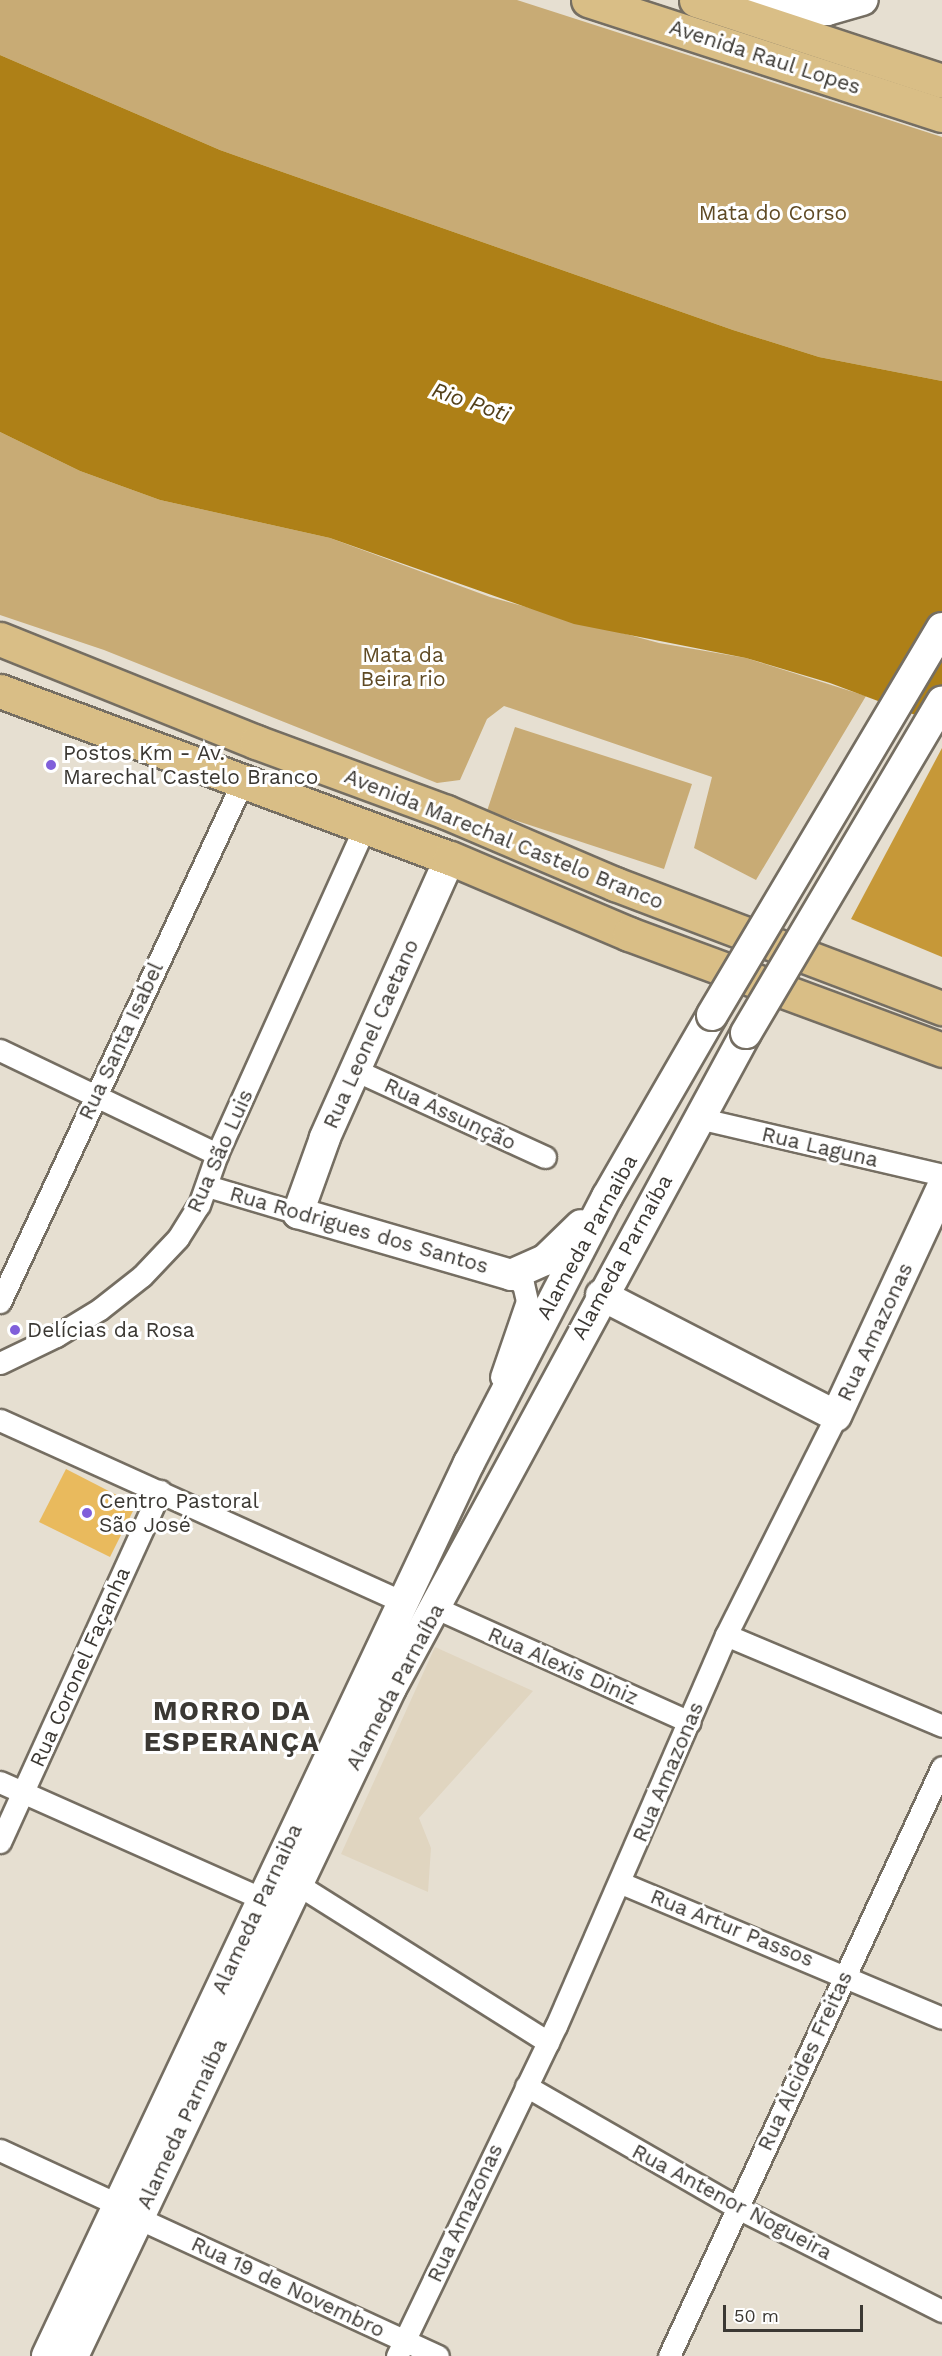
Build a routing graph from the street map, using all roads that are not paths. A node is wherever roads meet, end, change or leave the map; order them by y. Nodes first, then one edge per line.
1 (588, 0) edge
2 (696, 0) edge
3 (864, 0) edge
4 (736, 13) junction
5 (942, 81) edge
6 (942, 115) edge
7 (942, 628) edge
8 (0, 639) edge
9 (121, 689) junction
10 (3, 700) edge
11 (942, 702) edge
12 (103, 727) junction
13 (243, 781) junction
14 (364, 829) junction
15 (450, 858) junction
16 (678, 908) junction
17 (662, 946) junction
18 (942, 1008) edge
19 (0, 1050) edge
20 (942, 1050) edge
21 (355, 1070) junction
22 (94, 1096) junction
23 (698, 1118) junction
24 (217, 1154) junction
25 (544, 1157) dead end
26 (942, 1175) edge
27 (207, 1186) junction
28 (942, 1188) edge
29 (607, 1197) junction
30 (298, 1213) junction
31 (511, 1275) junction
32 (601, 1295) junction
33 (0, 1302) edge
34 (0, 1363) edge
35 (836, 1416) junction
36 (0, 1420) edge
37 (469, 1463) junction
38 (160, 1491) junction
39 (403, 1602) junction
40 (436, 1608) junction
41 (726, 1635) junction
42 (690, 1722) junction
43 (942, 1726) edge
44 (942, 1767) edge
45 (0, 1782) edge
46 (24, 1792) junction
47 (0, 1842) edge
48 (621, 1882) junction
49 (297, 1884) junction
50 (261, 1898) junction
51 (845, 1975) junction
52 (942, 2018) edge
53 (548, 2042) junction
54 (525, 2086) junction
55 (0, 2150) edge
56 (738, 2208) junction
57 (128, 2211) junction
58 (942, 2311) edge
59 (401, 2348) edge
60 (47, 2356) edge
61 (73, 2356) edge
62 (438, 2356) edge
63 (669, 2356) edge

1 - 6 main road, Avenida Raul Lopes
2 - 4 main road, Avenida Raul Lopes
3 - 4 main road
4 - 5 main road, Avenida Raul Lopes
7 - 29 main road, Alameda Parnaiba, bridge
8 - 9 main road, Avenida Marechal Castelo Branco
9 - 12 main road
9 - 16 main road, Avenida Marechal Castelo Branco
10 - 12 main road, Avenida Marechal Castelo Branco
11 - 23 main road, Alameda Parnaíba, bridge
12 - 13 main road, Avenida Marechal Castelo Branco
13 - 14 main road, Avenida Marechal Castelo Branco
13 - 22 street, Rua Santa Isabel
14 - 15 main road, Avenida Marechal Castelo Branco
14 - 24 street, Rua São Luis
15 - 17 main road, Avenida Marechal Castelo Branco
15 - 21 main road, Rua Leonel Caetano
16 - 17 main road
16 - 18 main road, Avenida Marechal Castelo Branco
17 - 20 main road, Avenida Marechal Castelo Branco
19 - 22 street
21 - 25 street, Rua Assunção
21 - 30 main road, Rua Leonel Caetano
22 - 24 street
22 - 33 street, Rua Santa Isabel
23 - 26 street, Rua Laguna
23 - 32 main road, Alameda Parnaíba
24 - 27 street, Rua São Luis
27 - 30 street, Rua Rodrigues dos Santos
27 - 34 street, Rua São Luis
28 - 35 main road, Rua Amazonas
29 - 31 main road
29 - 37 main road, Alameda Parnaiba
30 - 31 main road, Rua Rodrigues dos Santos
31 - 37 street, Alameda Parnaiba
32 - 35 main road
32 - 40 main road, Alameda Parnaíba
35 - 41 street, Rua Amazonas
36 - 38 street
37 - 39 main road, Alameda Parnaiba
38 - 39 street
38 - 46 street, Rua Coronel Façanha
39 - 50 main road, Alameda Parnaiba
40 - 42 street, Rua Alexis Diniz
40 - 49 main road, Alameda Parnaíba
41 - 42 street, Rua Amazonas
41 - 43 street
42 - 48 street, Rua Amazonas
44 - 51 street, Rua Alcides Freitas
45 - 46 street
46 - 47 street, Rua Coronel Façanha
46 - 50 street
48 - 51 street, Rua Artur Passos
48 - 53 street, Rua Amazonas
49 - 53 street
49 - 57 main road, Alameda Parnaíba
50 - 57 main road, Alameda Parnaiba
51 - 52 street, Rua Artur Passos
51 - 56 street, Rua Alcides Freitas
53 - 54 street, Rua Amazonas
54 - 56 street, Rua Antenor Nogueira
54 - 59 street, Rua Amazonas
55 - 57 street, Rua 19 de Novembro
56 - 58 street, Rua Antenor Nogueira
56 - 63 street, Rua Alcides Freitas
57 - 59 street, Rua 19 de Novembro
57 - 60 main road, Alameda Parnaiba
57 - 61 main road, Alameda Parnaíba
59 - 62 street, Rua 19 de Novembro

